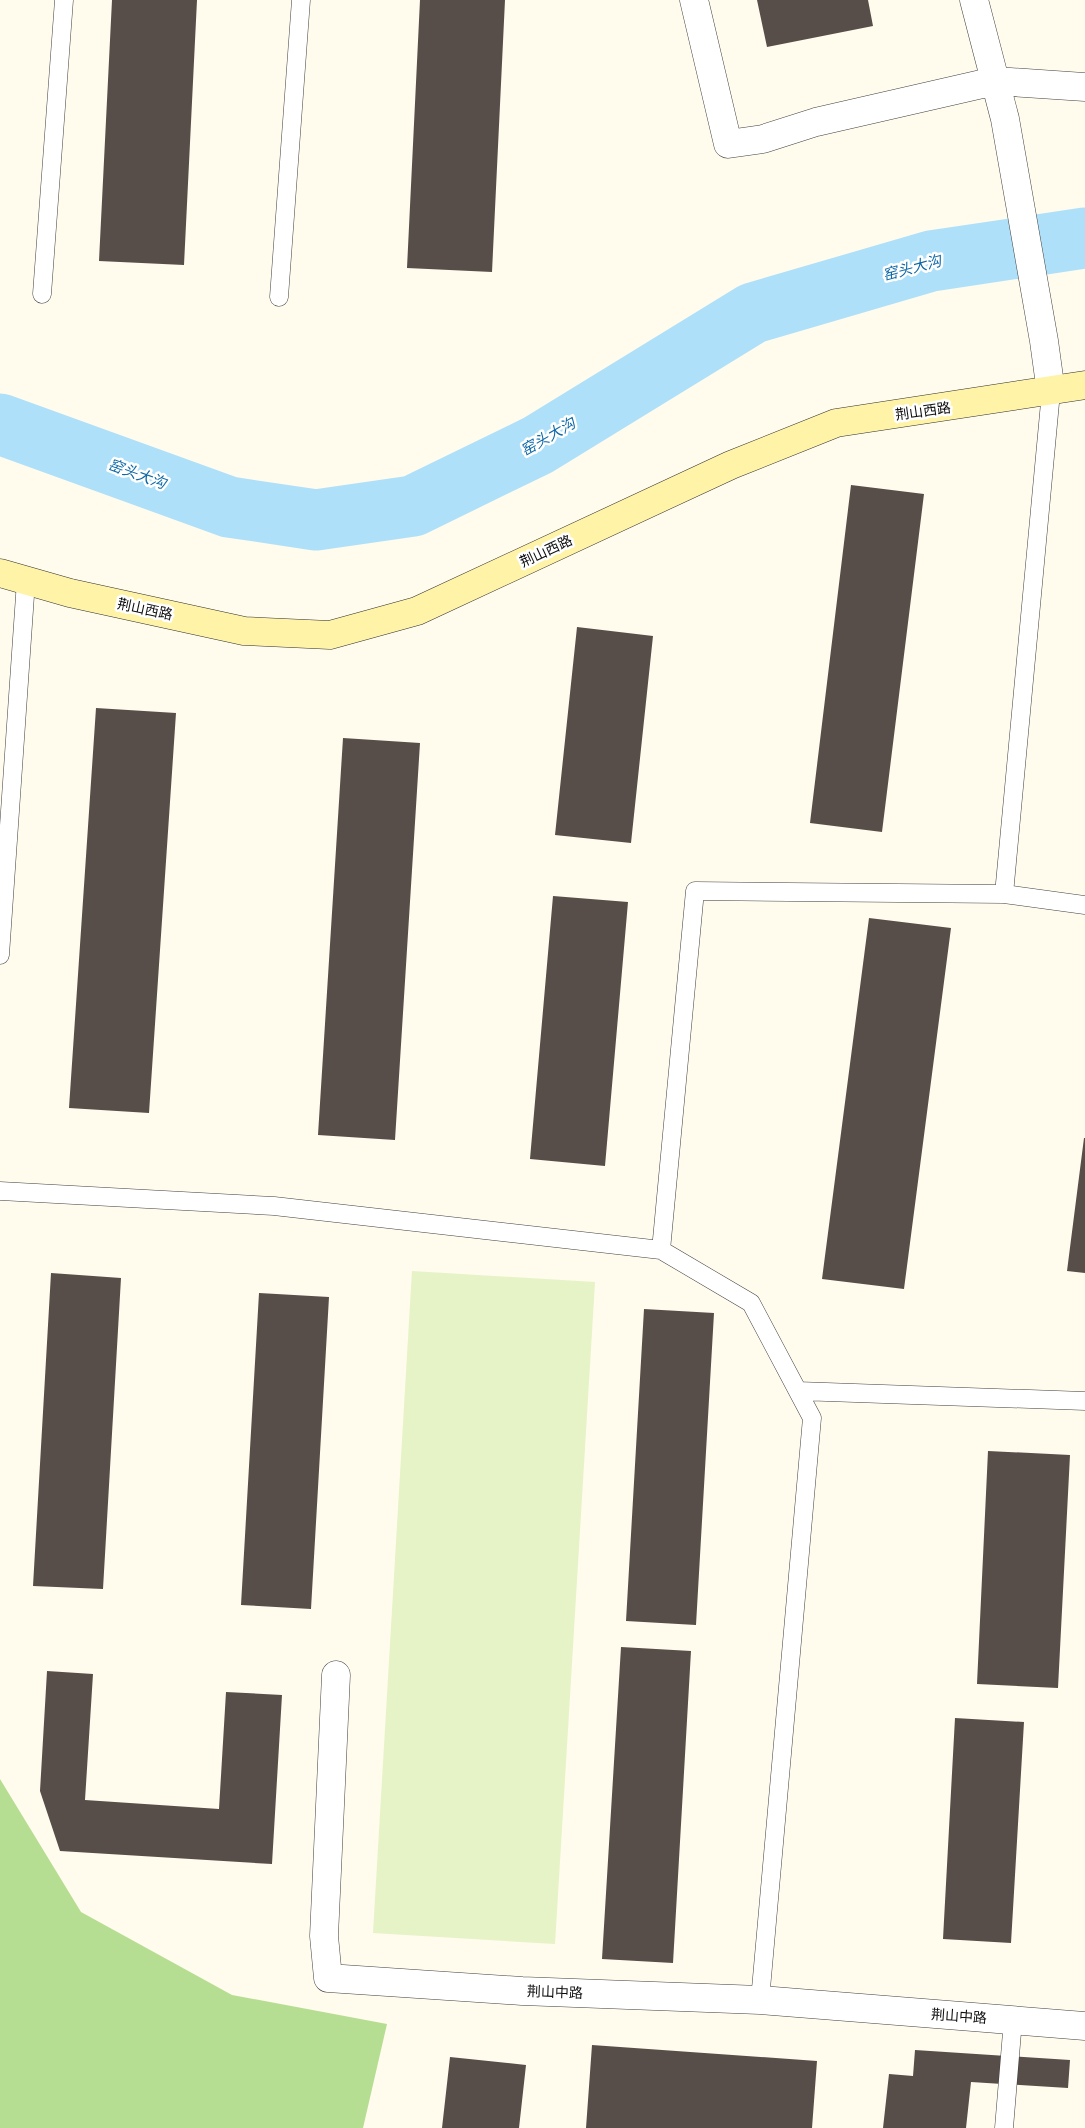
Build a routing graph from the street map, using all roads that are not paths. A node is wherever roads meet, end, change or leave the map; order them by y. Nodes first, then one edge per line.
1 (64, 0) edge
2 (301, 0) edge
3 (694, 0) edge
4 (974, 0) edge
5 (995, 81) junction
6 (1085, 87) edge
7 (42, 294) dead end
8 (279, 297) dead end
9 (1085, 385) edge
10 (1051, 392) junction
11 (0, 573) edge
12 (26, 581) junction
13 (1004, 894) junction
14 (1085, 905) edge
15 (0, 955) edge
16 (0, 1191) edge
17 (661, 1250) junction
18 (798, 1391) junction
19 (1085, 1401) edge
20 (336, 1675) dead end
21 (760, 2000) junction
22 (1013, 2020) junction
23 (1085, 2026) edge
24 (1004, 2128) edge

1 - 7 lane
2 - 8 lane
3 - 5 street
4 - 5 street
5 - 6 street
5 - 10 street
9 - 10 street, 荆山西路
10 - 12 street, 荆山西路
10 - 13 lane
11 - 12 street, 荆山西路
12 - 15 lane
13 - 14 lane
13 - 17 lane
16 - 17 lane
17 - 18 lane
18 - 19 lane
18 - 21 lane
20 - 21 street, 荆山中路
21 - 22 street, 荆山中路
22 - 23 street, 荆山中路
22 - 24 lane

